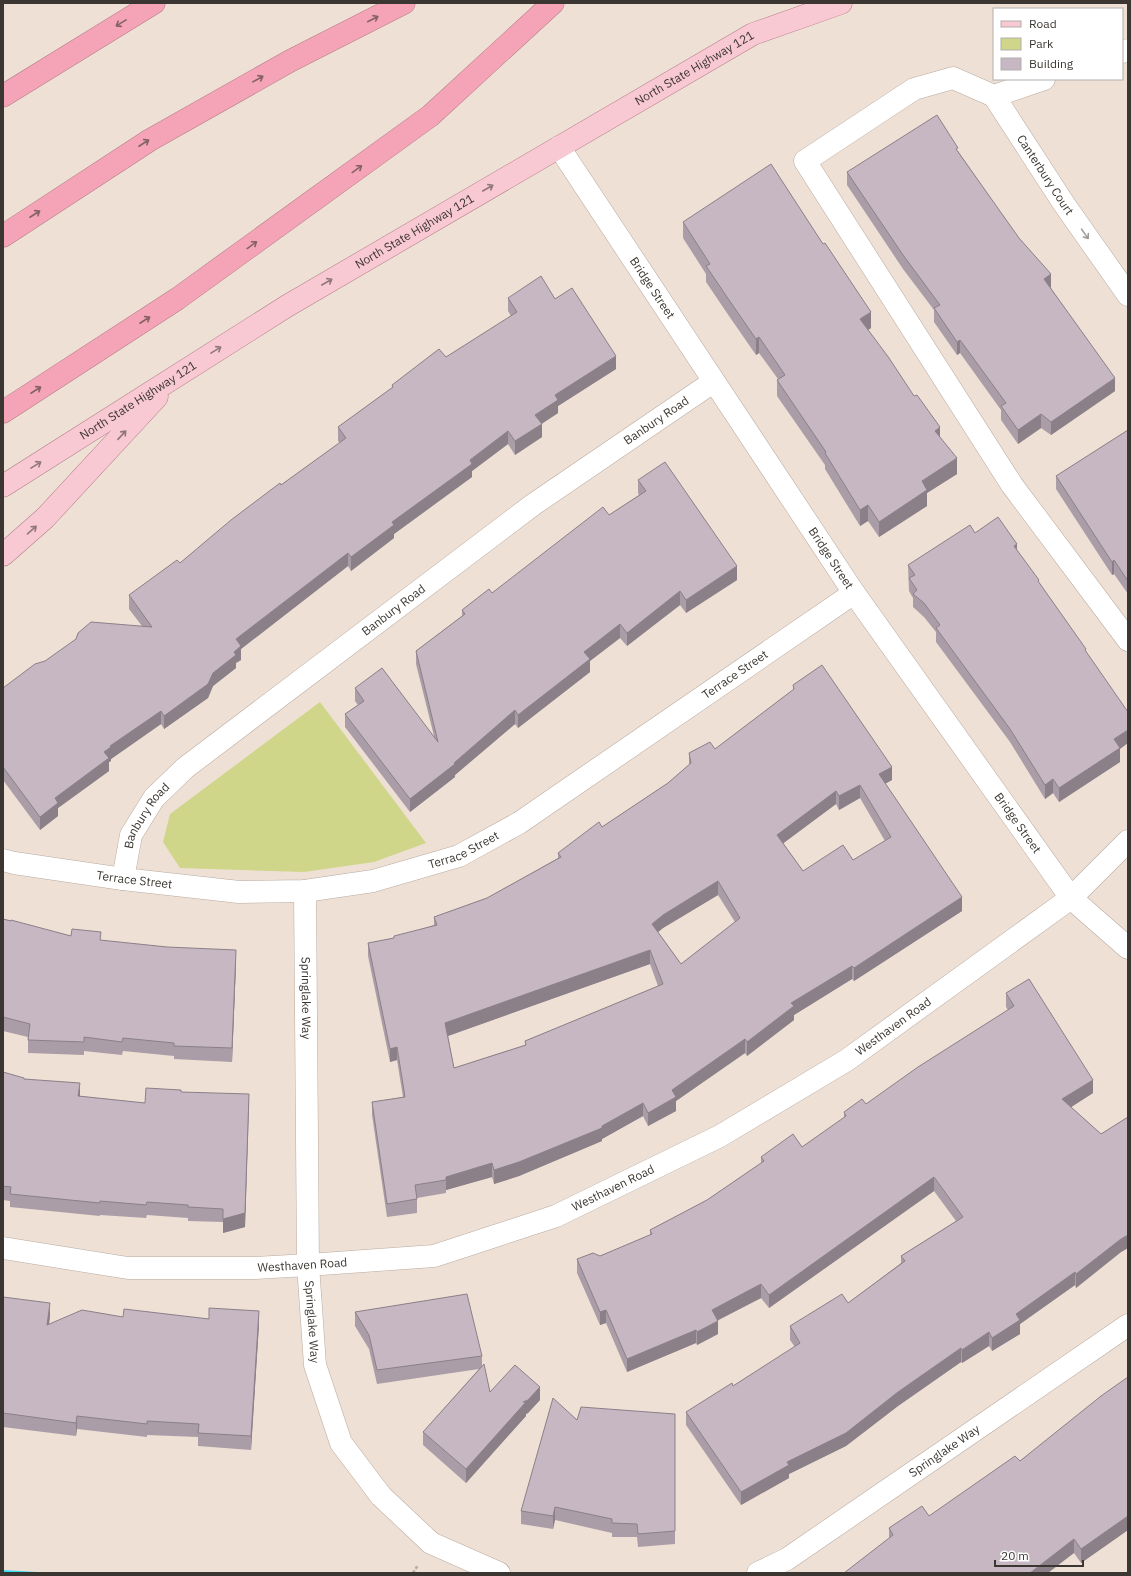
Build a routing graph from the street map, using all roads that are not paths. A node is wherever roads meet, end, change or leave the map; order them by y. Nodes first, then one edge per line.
1 (154, 3) edge
2 (404, 3) edge
3 (553, 3) edge
4 (840, 3) edge
5 (1041, 80) edge
6 (3, 96) edge
7 (994, 96) junction
8 (559, 147) junction
9 (3, 236) edge
10 (1128, 295) edge
11 (177, 375) junction
12 (713, 382) junction
13 (3, 412) edge
14 (3, 486) edge
15 (3, 555) edge
16 (854, 593) junction
17 (1128, 640) edge
18 (1128, 841) edge
19 (3, 860) edge
20 (123, 879) junction
21 (305, 891) junction
22 (1071, 898) junction
23 (1128, 948) edge
24 (3, 1248) edge
25 (308, 1265) junction
26 (1128, 1326) edge
27 (499, 1573) edge
28 (758, 1573) edge

1 -> 6 highway
9 -> 2 highway
13 -> 3 highway
4 - 8 main road, North State Highway 121
5 - 7 street
7 -> 10 street, Canterbury Court
7 - 17 street
11 -> 8 main road, North State Highway 121
8 - 12 street, Bridge Street
14 -> 11 main road, North State Highway 121
15 -> 11 main road
12 - 16 street, Bridge Street
12 - 20 street, Banbury Road
16 - 21 street, Terrace Street
16 - 22 street, Bridge Street
18 - 22 street, Westhaven Road
19 - 20 street, Terrace Street
20 - 21 street, Terrace Street
21 - 25 street, Springlake Way
22 - 23 street, Bridge Street
22 - 25 street, Westhaven Road
24 - 25 street, Westhaven Road
25 - 27 street, Springlake Way
26 - 28 street, Springlake Way

